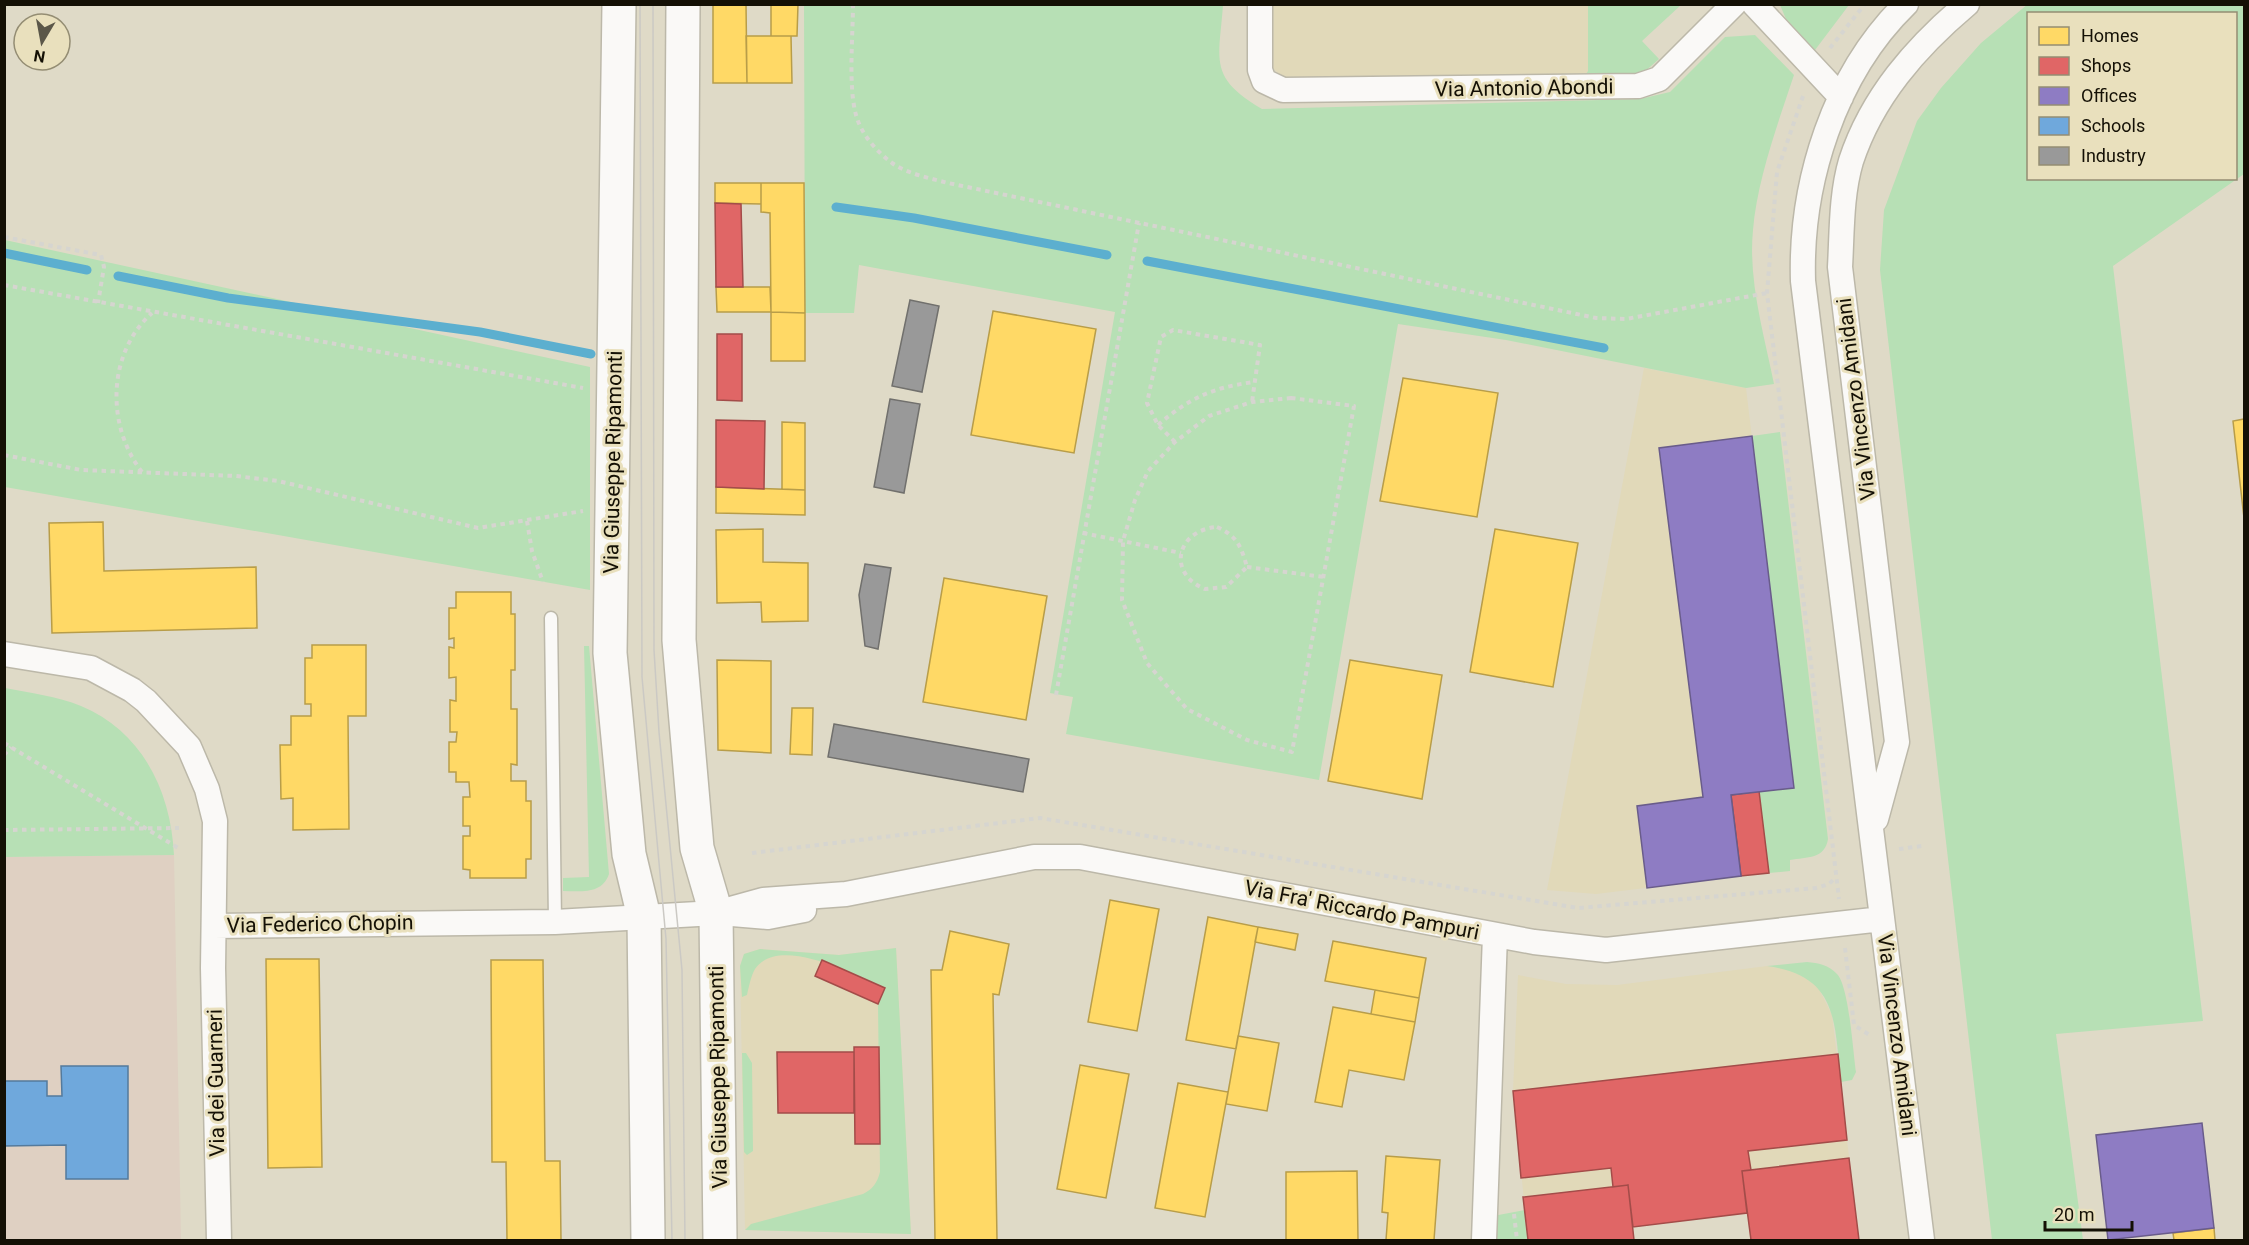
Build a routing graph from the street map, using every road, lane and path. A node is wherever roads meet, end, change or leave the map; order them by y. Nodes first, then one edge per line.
1 (619, 4) edge
2 (683, 4) edge
3 (853, 4) edge
4 (1260, 4) edge
5 (1734, 4) edge
6 (1754, 4) edge
7 (1906, 4) edge
8 (1967, 4) edge
9 (1841, 98) junction
10 (1139, 222) junction
11 (4, 237) edge
12 (4, 285) edge
13 (1767, 293) dead end
14 (98, 303) junction
15 (153, 312) junction
16 (1254, 382) junction
17 (590, 390) dead end
18 (1252, 402) junction
19 (1158, 425) junction
20 (1175, 442) junction
21 (4, 455) edge
22 (142, 472) junction
23 (590, 510) dead end
24 (527, 521) junction
25 (1083, 533) junction
26 (1123, 541) junction
27 (1181, 554) junction
28 (1246, 567) junction
29 (1324, 577) junction
30 (543, 582) dead end
31 (551, 618) dead end
32 (4, 654) edge
33 (1056, 695) dead end
34 (4, 743) edge
35 (11, 747) junction
36 (4, 755) edge
37 (147, 828) junction
38 (179, 828) dead end
39 (4, 830) edge
40 (1873, 830) junction
41 (180, 849) dead end
42 (752, 853) dead end
43 (1836, 877) dead end
44 (716, 913) junction
45 (644, 917) junction
46 (1882, 919) junction
47 (555, 922) junction
48 (214, 926) junction
49 (1495, 935) junction
50 (1847, 958) dead end
51 (1899, 1053) junction
52 (219, 1240) edge
53 (648, 1240) edge
54 (720, 1240) edge
55 (1484, 1240) edge
56 (1922, 1240) edge

1 - 45 street, Via Giuseppe Ripamonti
2 - 44 street, Via Giuseppe Ripamonti
3 - 10 path
4 - 5 street, Via Antonio Abondi
6 - 9 street
7 - 9 street, Via Vincenzo Amidani
8 - 40 street, Via Vincenzo Amidani
9 - 40 street, Via Vincenzo Amidani
10 - 13 path
10 - 25 path
11 - 14 path
12 - 14 path
14 - 15 path
15 - 17 path
15 - 22 path
16 - 18 path
16 - 19 path
16 - 19 path
18 - 20 path
18 - 29 path
19 - 20 path
20 - 26 path
21 - 22 path
22 - 24 path
23 - 24 path
24 - 30 path
25 - 26 path
25 - 33 path
26 - 27 path
26 - 29 path
27 - 28 path
27 - 28 path
28 - 29 path
31 - 47 lane
32 - 48 street, Via Federico Chopin
34 - 35 path
35 - 36 path
35 - 37 path
37 - 38 path
37 - 39 path
37 - 41 path
40 - 46 street, Via Vincenzo Amidani
42 - 43 path
44 - 45 street
44 - 49 street, Via Fra' Riccardo Pampuri
44 - 54 street, Via Giuseppe Ripamonti
45 - 47 street, Via Federico Chopin
45 - 53 street, Via Giuseppe Ripamonti
46 - 49 street, Via Fra' Riccardo Pampuri
46 - 51 street, Via Vincenzo Amidani
47 - 48 street, Via Federico Chopin
48 - 52 street, Via dei Guarneri
49 - 55 street
50 - 51 path
51 - 56 street, Via Vincenzo Amidani

